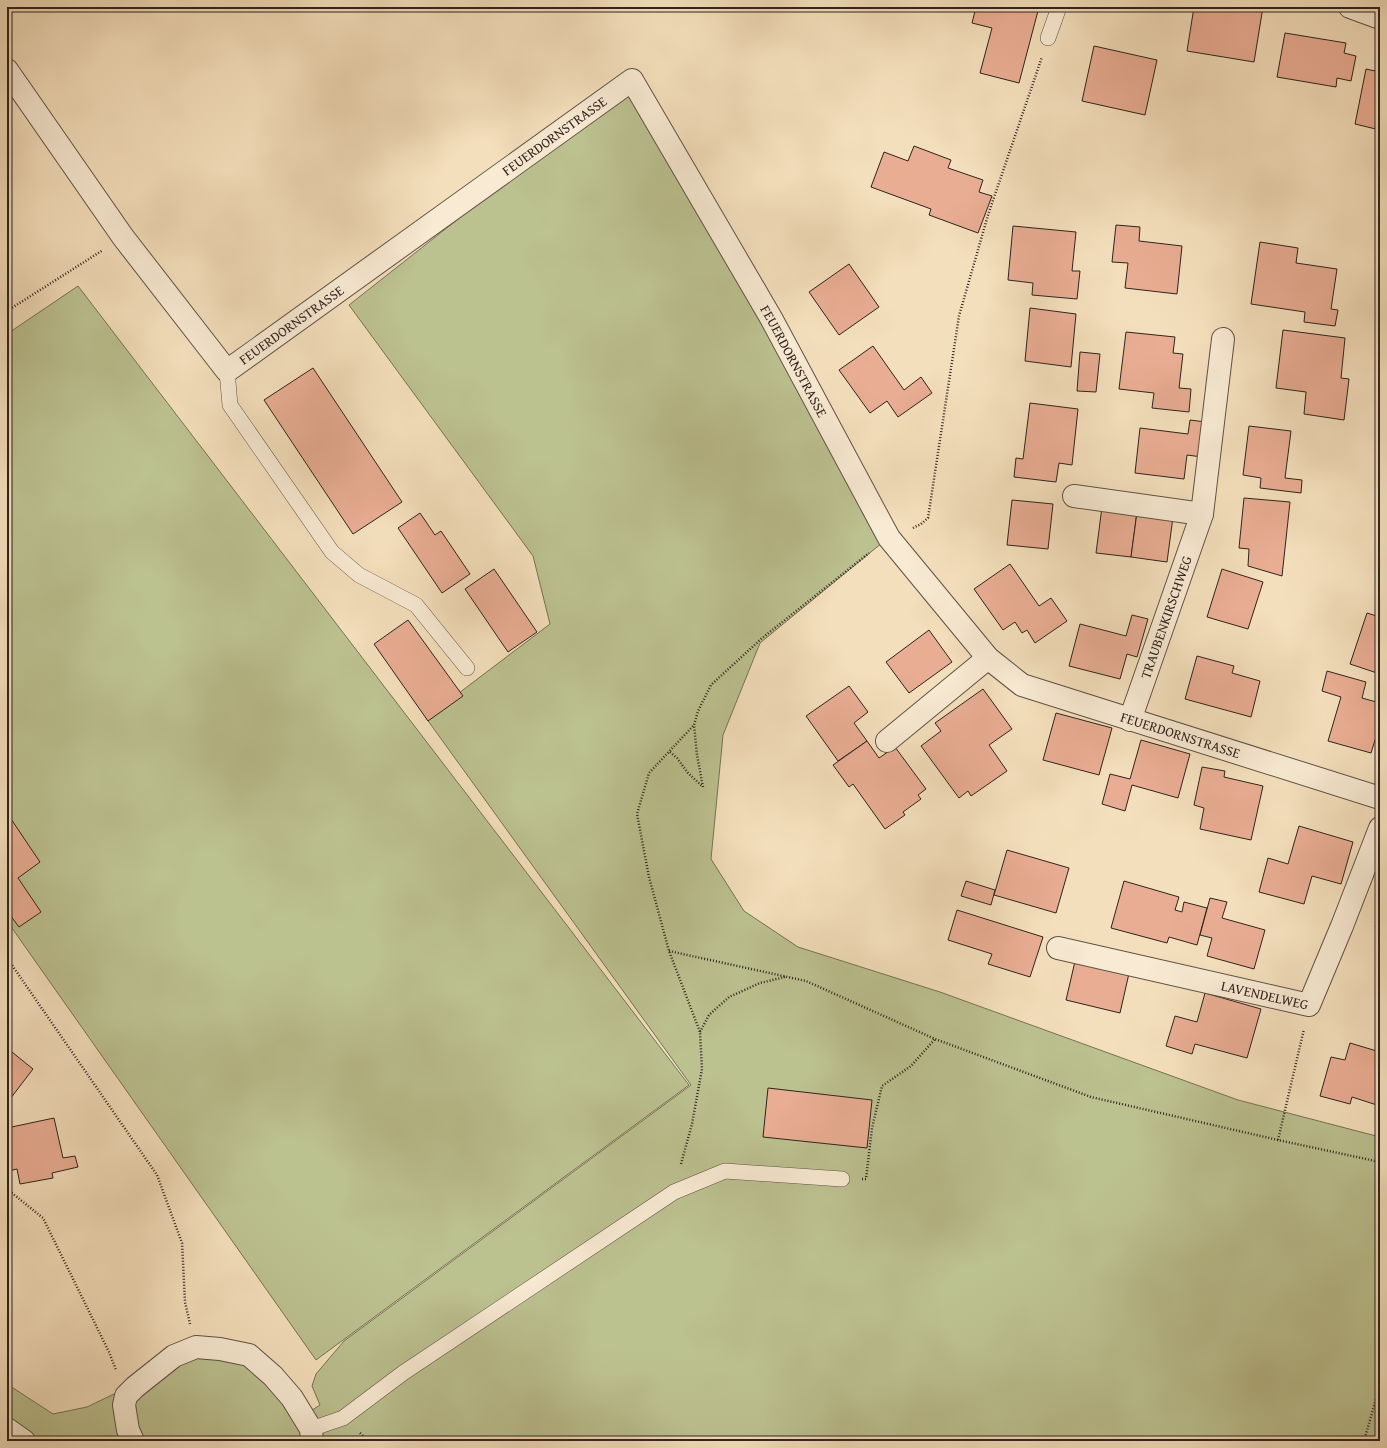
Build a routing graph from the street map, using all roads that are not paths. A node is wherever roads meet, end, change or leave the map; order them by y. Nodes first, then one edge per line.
1 (1059, 7) edge
2 (1350, 7) edge
3 (1380, 18) edge
4 (1048, 38) road end
5 (8, 72) edge
6 (1223, 339) dead end
7 (227, 371) junction
8 (1074, 496) dead end
9 (1202, 514) junction
10 (988, 658) junction
11 (467, 668) dead end
12 (1130, 720) junction
13 (887, 742) dead end
14 (1380, 798) edge
15 (1380, 828) edge
16 (1058, 948) dead end
17 (842, 1180) road end
18 (7, 1430) edge
19 (312, 1435) edge
20 (24, 1441) edge
21 (133, 1441) edge

1 - 4 lane
2 - 3 street
5 - 7 street, FEUERDORNSTRASSE
6 - 9 street, TRAUBENKIRSCHWEG
7 - 10 street, FEUERDORNSTRASSE
7 - 11 lane
8 - 9 street
9 - 12 street, TRAUBENKIRSCHWEG
10 - 12 street, FEUERDORNSTRASSE
10 - 13 street
12 - 14 street, FEUERDORNSTRASSE
15 - 16 street, LAVENDELWEG
17 - 19 lane
18 - 20 street
19 - 21 street

